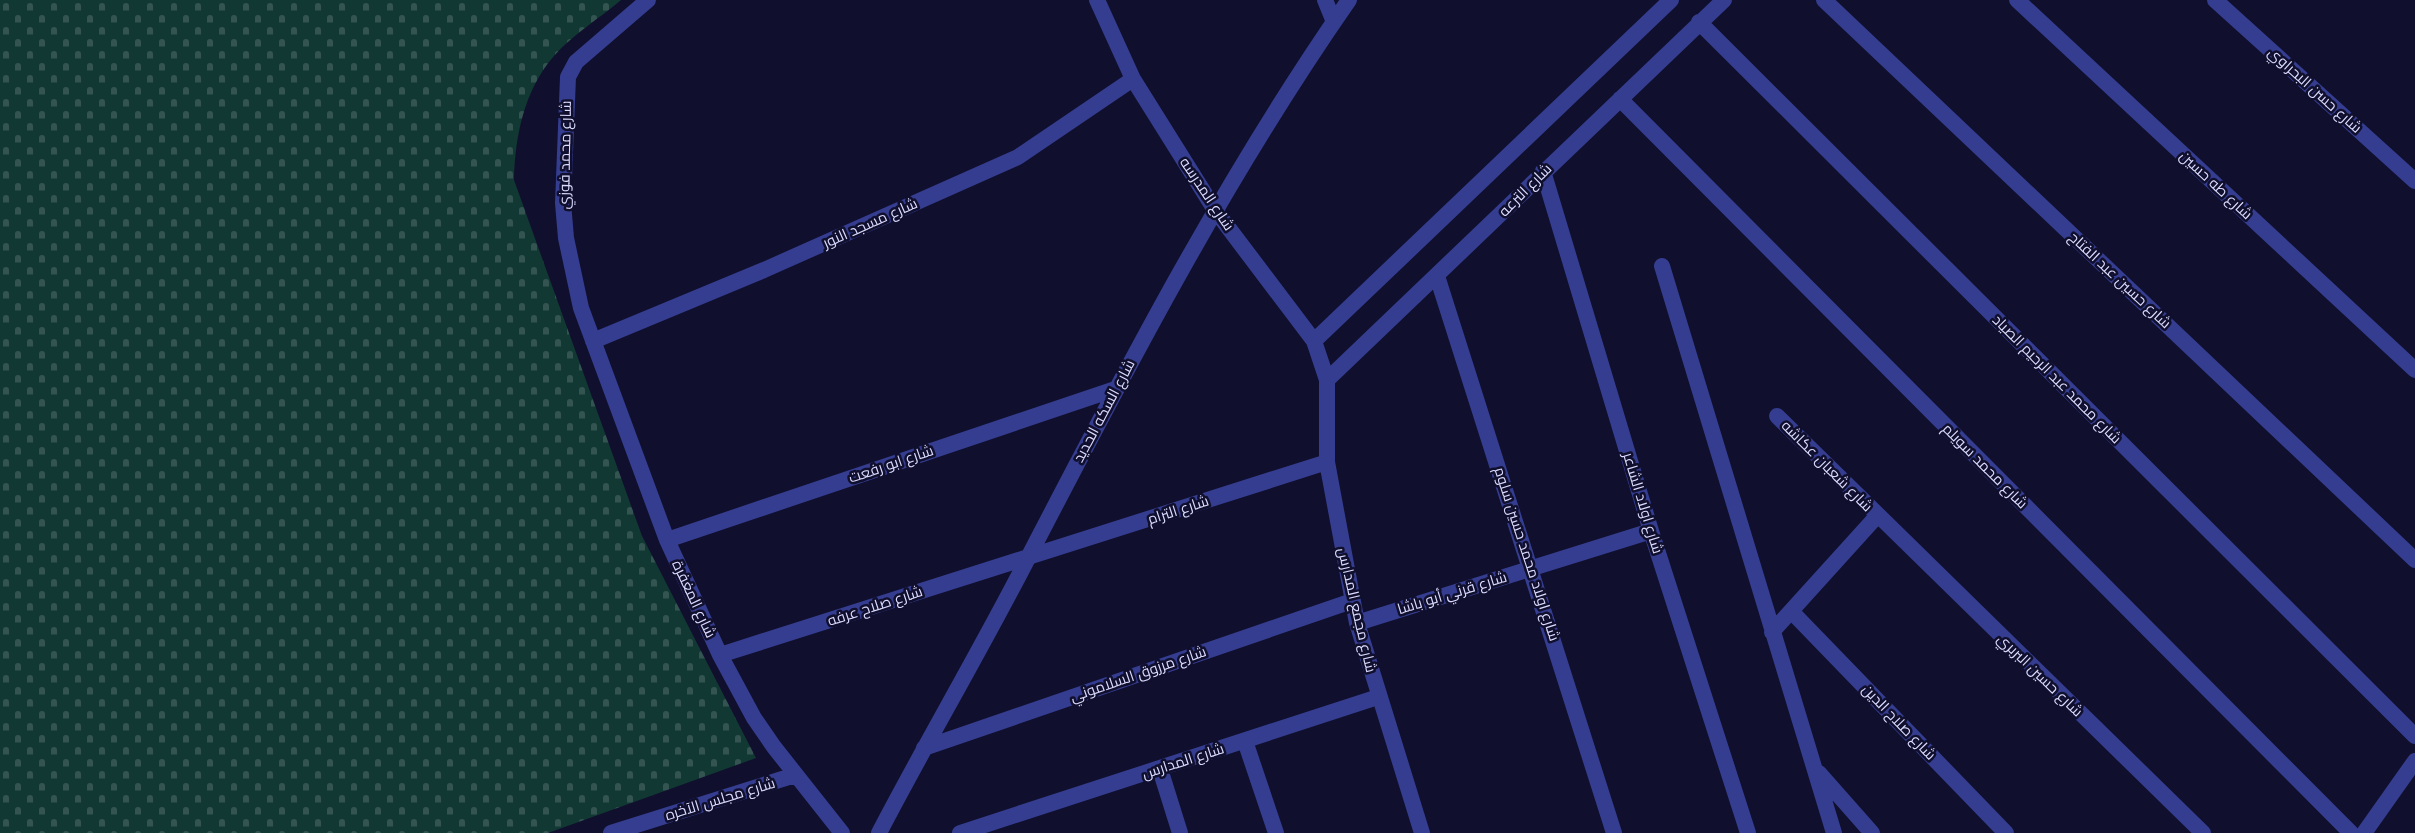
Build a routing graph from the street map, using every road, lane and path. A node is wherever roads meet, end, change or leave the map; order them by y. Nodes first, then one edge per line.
1 (648, 0) edge
2 (1097, 0) edge
3 (1325, 0) edge
4 (1349, 0) edge
5 (1671, 0) edge
6 (1724, 0) edge
7 (1824, 0) edge
8 (2017, 0) edge
9 (2215, 0) edge
10 (1334, 21) junction
11 (1700, 22) junction
12 (1133, 79) junction
13 (1620, 99) junction
14 (1543, 171) junction
15 (2415, 181) edge
16 (1215, 210) junction
17 (1662, 266) dead end
18 (1437, 276) junction
19 (593, 341) junction
20 (1314, 341) junction
21 (2415, 370) edge
22 (1327, 380) junction
23 (1115, 389) junction
24 (1778, 416) dead end
25 (1327, 462) junction
26 (1877, 516) junction
27 (1651, 531) junction
28 (667, 540) junction
29 (1029, 557) junction
30 (2415, 560) edge
31 (1531, 568) junction
32 (1352, 601) junction
33 (1791, 611) junction
34 (1357, 623) junction
35 (1772, 632) junction
36 (720, 655) junction
37 (1378, 697) junction
38 (2415, 736) edge
39 (1245, 741) junction
40 (924, 748) junction
41 (2415, 761) edge
42 (1160, 769) junction
43 (1816, 770) junction
44 (795, 776) junction
45 (990, 829) edge
46 (611, 833) edge
47 (842, 833) edge
48 (879, 833) edge
49 (960, 833) edge
50 (1180, 833) edge
51 (1276, 833) edge
52 (1422, 833) edge
53 (1614, 833) edge
54 (1748, 833) edge
55 (1834, 833) edge
56 (1872, 833) edge
57 (2006, 833) edge
58 (2203, 833) edge
59 (2351, 833) edge
60 (2364, 833) edge

1 - 19 street, شارع محمد فوزي
2 - 12 street, شارع المدرسه
3 - 10 street
4 - 10 street, شارع السكه الحديد
5 - 20 street
6 - 11 street, شارع الترعه
7 - 30 street, شارع حسين عبد الفتاح
8 - 21 street, شارع طه حسين
9 - 15 street, شارع حسن البحراوي
10 - 16 street, شارع السكه الحديد
11 - 13 street, شارع الترعه
11 - 38 street, شارع محمد عبد الرحيم الصياد
12 - 16 street, شارع المدرسه
12 - 19 street, شارع مسجد النور
13 - 14 street, شارع الترعه
13 - 59 street, شارع محمد سويلم
14 - 18 street, شارع الترعه
14 - 27 street, شارع اولاد الشاعر
16 - 20 street, شارع المدرسه
16 - 23 street, شارع السكه الحديد
17 - 35 street
18 - 22 street, شارع الترعه
18 - 31 street, شارع اولاد محمد حسين سلوم
19 - 28 street, شارع المغفرة
20 - 22 street, شارع المدرسه
22 - 25 street, شارع مجمع المدارس
23 - 28 street, شارع ابو رفعت
23 - 29 street, شارع السكه الحديد
24 - 26 street, شارع شعبان عكاشه
25 - 29 street, شارع الترام
25 - 32 street, شارع مجمع المدارس
26 - 33 street
26 - 58 street, شارع حسين البربري
27 - 31 street, شارع قرني أبو باشا
27 - 54 street, شارع اولاد الشاعر
28 - 36 street, شارع المغفرة
29 - 36 street, شارع صلاح عرفه
29 - 40 street, شارع السكه الحديد
31 - 34 street, شارع قرني أبو باشا
31 - 53 street, شارع اولاد محمد حسين سلوم
32 - 34 street, شارع مجمع المدارس
32 - 40 street, شارع مرزوق السلاموني
33 - 35 street
33 - 57 street, شارع صلاح الدين
34 - 37 street, شارع مجمع المدارس
35 - 43 street
36 - 44 street, شارع المغفرة
37 - 39 street, شارع المدارس
37 - 52 street, شارع مجمع المدارس
39 - 42 street, شارع المدارس
39 - 51 street
40 - 48 street, شارع السكه الحديد
41 - 60 street
42 - 45 street, شارع المدارس
42 - 50 street
43 - 55 street
43 - 56 street
44 - 46 street, شارع مجلس الآخره
44 - 47 street, شارع المغفرة
45 - 49 street

